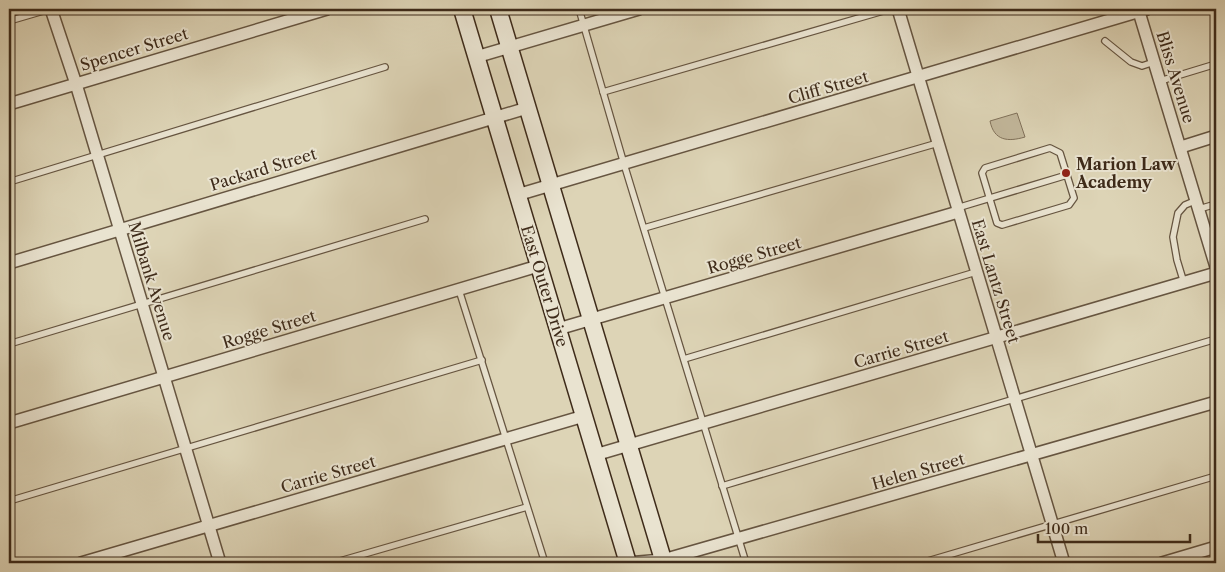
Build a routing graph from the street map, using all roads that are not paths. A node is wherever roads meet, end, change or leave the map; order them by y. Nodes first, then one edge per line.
1 (51, 9) edge
2 (327, 9) edge
3 (462, 9) edge
4 (498, 9) edge
5 (579, 9) edge
6 (639, 9) edge
7 (890, 9) edge
8 (898, 9) edge
9 (1143, 10) edge
10 (9, 21) edge
11 (584, 25) junction
12 (1105, 41) dead end
13 (509, 47) junction
14 (476, 57) junction
15 (1154, 62) junction
16 (1216, 64) edge
17 (385, 67) dead end
18 (918, 77) junction
19 (1160, 81) junction
20 (76, 84) junction
21 (603, 92) junction
22 (9, 104) edge
23 (527, 108) junction
24 (494, 117) junction
25 (1216, 136) edge
26 (938, 143) junction
27 (1181, 147) junction
28 (97, 155) junction
29 (624, 164) junction
30 (1067, 175) junction
31 (9, 182) edge
32 (551, 185) junction
33 (517, 195) junction
34 (990, 198) junction
35 (1216, 204) edge
36 (1198, 205) junction
37 (958, 210) junction
38 (426, 219) dead end
39 (644, 228) junction
40 (120, 229) junction
41 (9, 263) edge
42 (538, 266) junction
43 (1216, 266) edge
44 (976, 272) junction
45 (1216, 273) edge
46 (1184, 283) junction
47 (459, 290) junction
48 (666, 298) junction
49 (142, 304) junction
50 (591, 320) junction
51 (558, 329) junction
52 (996, 338) junction
53 (1216, 339) edge
54 (9, 344) edge
55 (684, 359) junction
56 (482, 360) junction
57 (164, 377) junction
58 (1014, 398) junction
59 (1216, 402) edge
60 (584, 416) junction
61 (9, 423) edge
62 (703, 424) junction
63 (507, 439) junction
64 (628, 446) junction
65 (186, 449) junction
66 (595, 454) junction
67 (1032, 455) junction
68 (1216, 476) edge
69 (722, 486) junction
70 (9, 501) edge
71 (527, 507) junction
72 (1052, 524) junction
73 (209, 526) junction
74 (738, 539) junction
75 (1216, 547) edge
76 (663, 562) edge
77 (81, 563) edge
78 (220, 563) edge
79 (333, 563) edge
80 (545, 563) edge
81 (628, 563) edge
82 (746, 563) edge
83 (921, 563) edge
84 (1064, 563) edge
85 (1162, 563) edge

1 - 10 lane
1 - 20 street, Milbank Avenue
2 - 20 street, Spencer Street
3 - 14 main road, East Outer Drive
4 - 13 main road, East Outer Drive
5 - 11 lane
6 - 11 street
7 - 21 lane
8 - 18 street, East Lantz Street
9 - 15 street, Bliss Avenue
9 - 18 street, Cliff Street
11 - 13 street
11 - 21 lane
12 - 15 lane
13 - 14 street
13 - 23 main road, East Outer Drive
14 - 24 main road, East Outer Drive
15 - 19 street, Bliss Avenue
16 - 19 lane
17 - 28 lane
18 - 26 street, East Lantz Street
18 - 29 street, Cliff Street
19 - 27 street, Bliss Avenue
20 - 22 street, Spencer Street
20 - 28 street, Milbank Avenue
21 - 29 lane
23 - 24 street, Packard Street
23 - 32 main road, East Outer Drive
24 - 33 main road, East Outer Drive
24 - 40 street, Packard Street
25 - 27 street
26 - 37 street, East Lantz Street
26 - 39 lane
27 - 36 street, Bliss Avenue
28 - 31 lane
28 - 40 street, Milbank Avenue
29 - 32 street, Cliff Street
29 - 39 lane
30 - 34 lane
30 - 34 lane
30 - 34 lane
32 - 33 street, Cliff Street
32 - 50 main road, East Outer Drive
33 - 42 main road, East Outer Drive
34 - 37 lane
35 - 36 lane
36 - 43 street, Bliss Avenue
36 - 46 lane
37 - 44 street, East Lantz Street
37 - 48 street, Rogge Street
38 - 49 lane
39 - 48 lane
40 - 41 street, Packard Street
40 - 49 street, Milbank Avenue
42 - 47 street, Rogge Street
42 - 51 main road, East Outer Drive
44 - 52 street, East Lantz Street
44 - 55 lane
45 - 46 street, Carrie Street
46 - 52 street, Carrie Street
47 - 56 lane
47 - 57 street, Rogge Street
48 - 50 street, Rogge Street
48 - 55 lane
49 - 54 lane
49 - 57 street, Milbank Avenue
50 - 51 street, Rogge Street
50 - 64 main road, East Outer Drive
51 - 60 main road, East Outer Drive
52 - 58 street, East Lantz Street
52 - 62 street, Carrie Street
53 - 58 lane
55 - 62 lane
56 - 63 lane
56 - 65 lane
57 - 61 street, Rogge Street
57 - 65 street, Milbank Avenue
58 - 67 street, East Lantz Street
58 - 69 lane
59 - 67 street, Helen Street
60 - 63 street, Carrie Street
60 - 66 main road, East Outer Drive
62 - 64 street, Carrie Street
62 - 69 lane
63 - 71 lane
63 - 73 street, Carrie Street
64 - 66 street, Carrie Street
64 - 76 main road, East Outer Drive
65 - 70 lane
65 - 73 street, Milbank Avenue
66 - 81 main road, East Outer Drive
67 - 72 street, East Lantz Street
67 - 74 street, Helen Street
68 - 72 lane
69 - 74 lane
71 - 79 lane
71 - 80 lane
72 - 83 lane
72 - 84 street, East Lantz Street
73 - 77 street, Carrie Street
73 - 78 street, Milbank Avenue
74 - 76 street, Helen Street
74 - 82 lane
75 - 85 street
76 - 81 street, Helen Street

